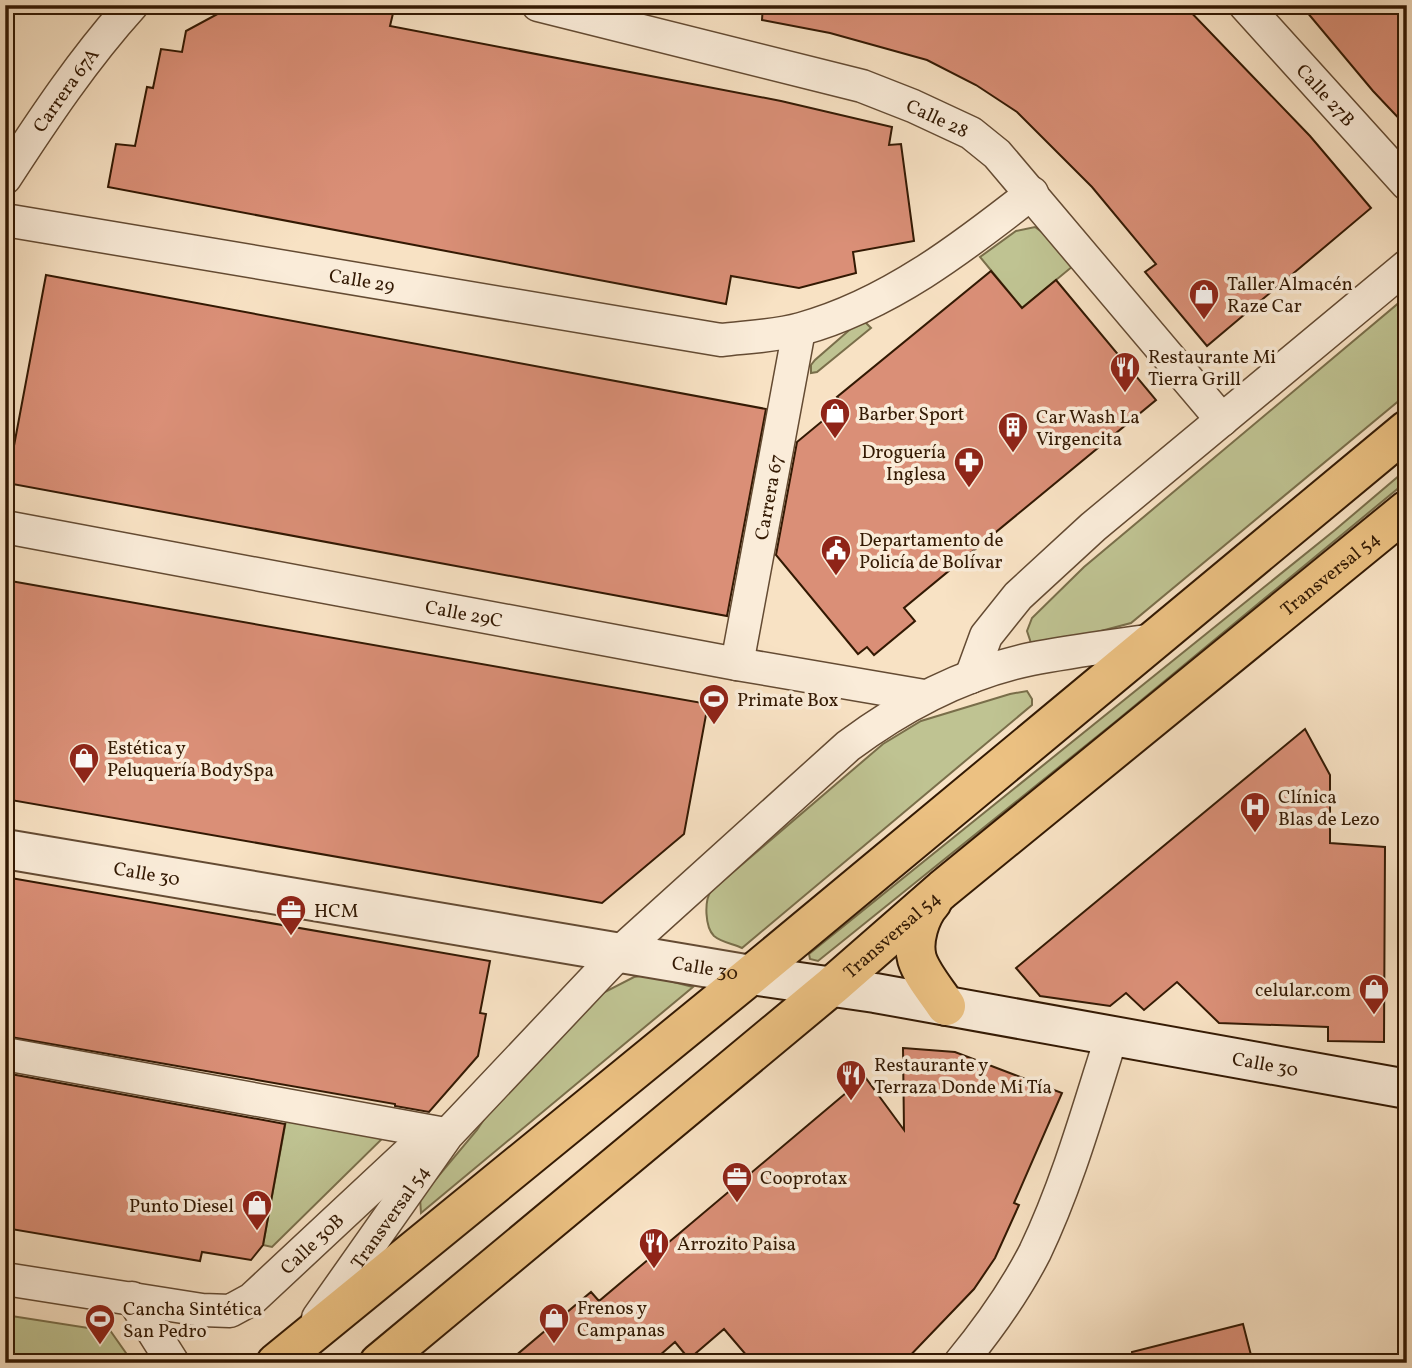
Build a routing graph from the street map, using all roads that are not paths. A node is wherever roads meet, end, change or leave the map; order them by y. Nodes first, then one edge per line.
1 (132, 5) edge
2 (538, 5) edge
3 (1245, 5) edge
4 (5, 177) edge
5 (1407, 184) edge
6 (1032, 193) junction
7 (5, 220) edge
8 (1407, 266) edge
9 (799, 330) junction
10 (1222, 420) junction
11 (1407, 430) edge
12 (1407, 510) edge
13 (5, 527) edge
14 (1153, 640) junction
15 (737, 664) junction
16 (971, 677) junction
17 (924, 696) junction
18 (5, 849) edge
19 (943, 889) junction
20 (620, 952) junction
21 (751, 975) junction
22 (832, 986) junction
23 (946, 1006) junction
24 (1112, 1035) junction
25 (5, 1054) edge
26 (1407, 1089) edge
27 (439, 1134) junction
28 (5, 1279) edge
29 (132, 1298) junction
30 (306, 1336) junction
31 (173, 1363) edge
32 (276, 1363) edge
33 (379, 1363) edge
34 (960, 1363) edge

1 - 4 street, Carrera 67A
2 - 6 street, Calle 28
3 - 5 street, Calle 27B
6 - 9 street, Calle 29
6 - 10 street, Calle 28
7 - 9 street, Calle 29
8 - 10 street
9 - 15 street, Carrera 67
10 - 16 street
11 - 14 main road, Transversal 54
12 - 19 main road, Transversal 54
13 - 15 street, Calle 29C
14 - 16 street, Transversal 54
14 - 21 main road, Transversal 54
15 - 17 street, Calle 29C
16 - 17 street, Transversal 54
17 - 20 street, Transversal 54
18 - 20 street, Calle 30
19 - 22 main road, Transversal 54
19 - 23 main road
20 - 21 street, Calle 30
20 - 27 street, Transversal 54
21 - 22 street, Calle 30
21 - 30 main road, Transversal 54
22 - 23 street, Calle 30
22 - 33 main road, Transversal 54
23 - 24 street, Calle 30
24 - 26 street, Calle 30
24 - 34 street
25 - 27 street
27 - 29 street, Calle 30B
27 - 30 street, Transversal 54
28 - 29 street, Calle 30B
29 - 31 street
30 - 32 main road, Transversal 54

